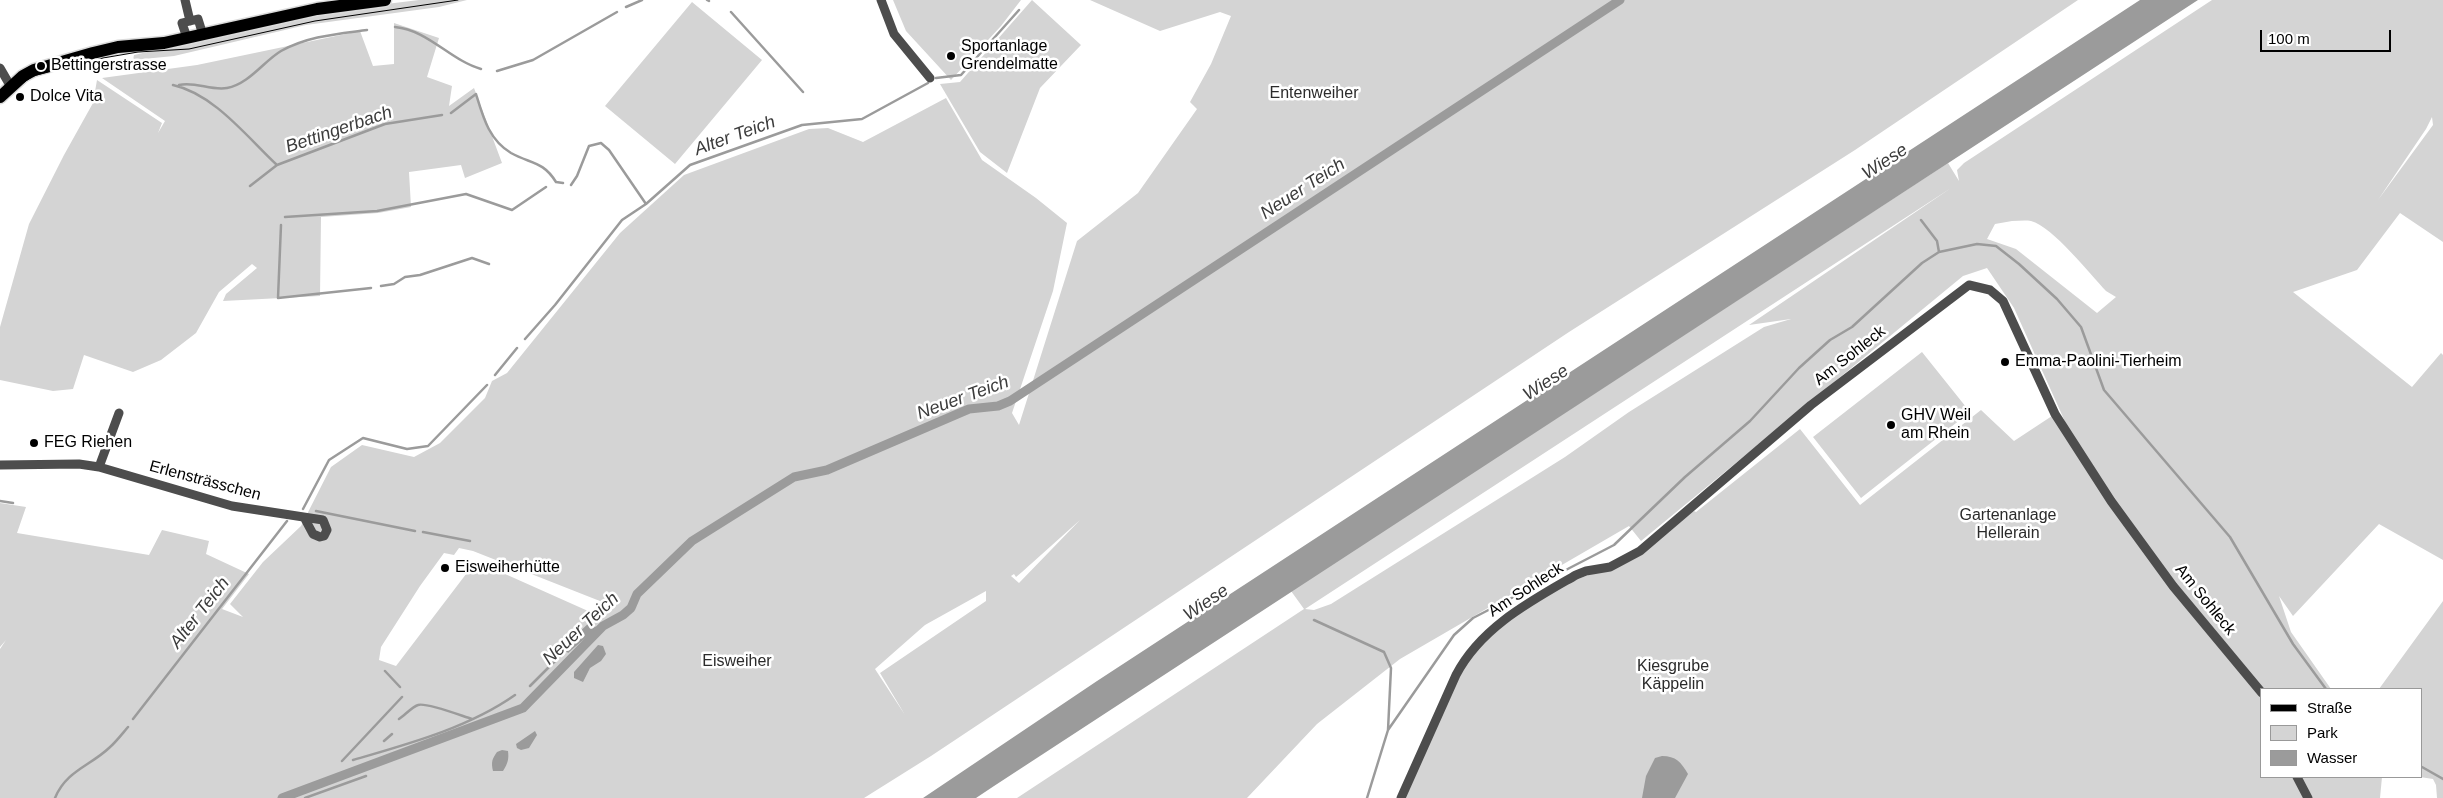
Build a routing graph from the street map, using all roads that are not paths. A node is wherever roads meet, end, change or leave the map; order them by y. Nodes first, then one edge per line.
1 (185, 0) edge
2 (385, 0) edge
3 (881, 0) edge
4 (316, 4) edge
5 (190, 21) junction
6 (203, 35) junction
7 (187, 38) junction
8 (0, 68) edge
9 (930, 78) dead end
10 (11, 86) junction
11 (0, 97) edge
12 (119, 413) dead end
13 (0, 465) edge
14 (99, 467) junction
15 (305, 519) dead end
16 (2260, 692) edge
17 (2298, 778) edge
18 (1401, 798) edge
19 (2308, 798) edge

1 - 5 street
2 - 4 main road
3 - 9 street
4 - 6 main road
5 - 6 street
5 - 7 street
6 - 7 main road
7 - 10 main road
8 - 10 street
10 - 11 main road
12 - 14 street
13 - 14 street, Erlensträsschen
14 - 15 street, Erlensträsschen
16 - 18 street, Am Sohleck
17 - 19 street

